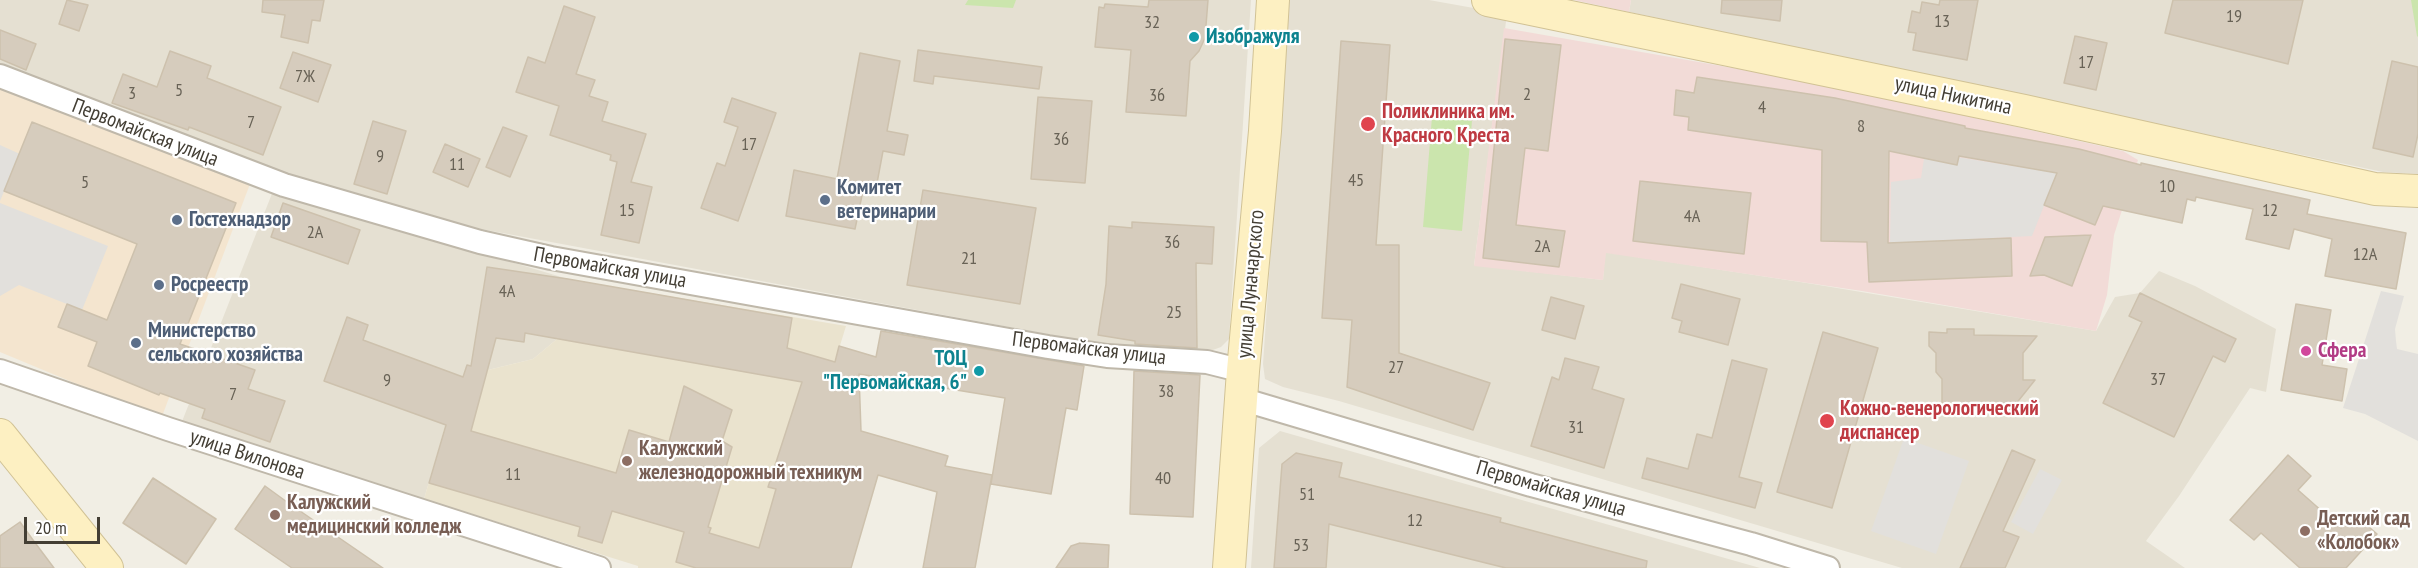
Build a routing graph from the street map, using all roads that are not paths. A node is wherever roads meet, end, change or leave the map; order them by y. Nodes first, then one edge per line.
1 (1273, 0) edge
2 (1488, 0) edge
3 (0, 76) edge
4 (2418, 192) edge
5 (0, 371) edge
6 (1242, 385) junction
7 (0, 435) edge
8 (107, 568) edge
9 (599, 568) edge
10 (1229, 568) edge
11 (1827, 568) edge

1 - 6 street, улица Луначарского
2 - 4 street, улица Никитина
3 - 6 street, Первомайская улица
5 - 9 street, улица Вилонова
6 - 10 street, улица Луначарского
6 - 11 street, Первомайская улица
7 - 8 street

